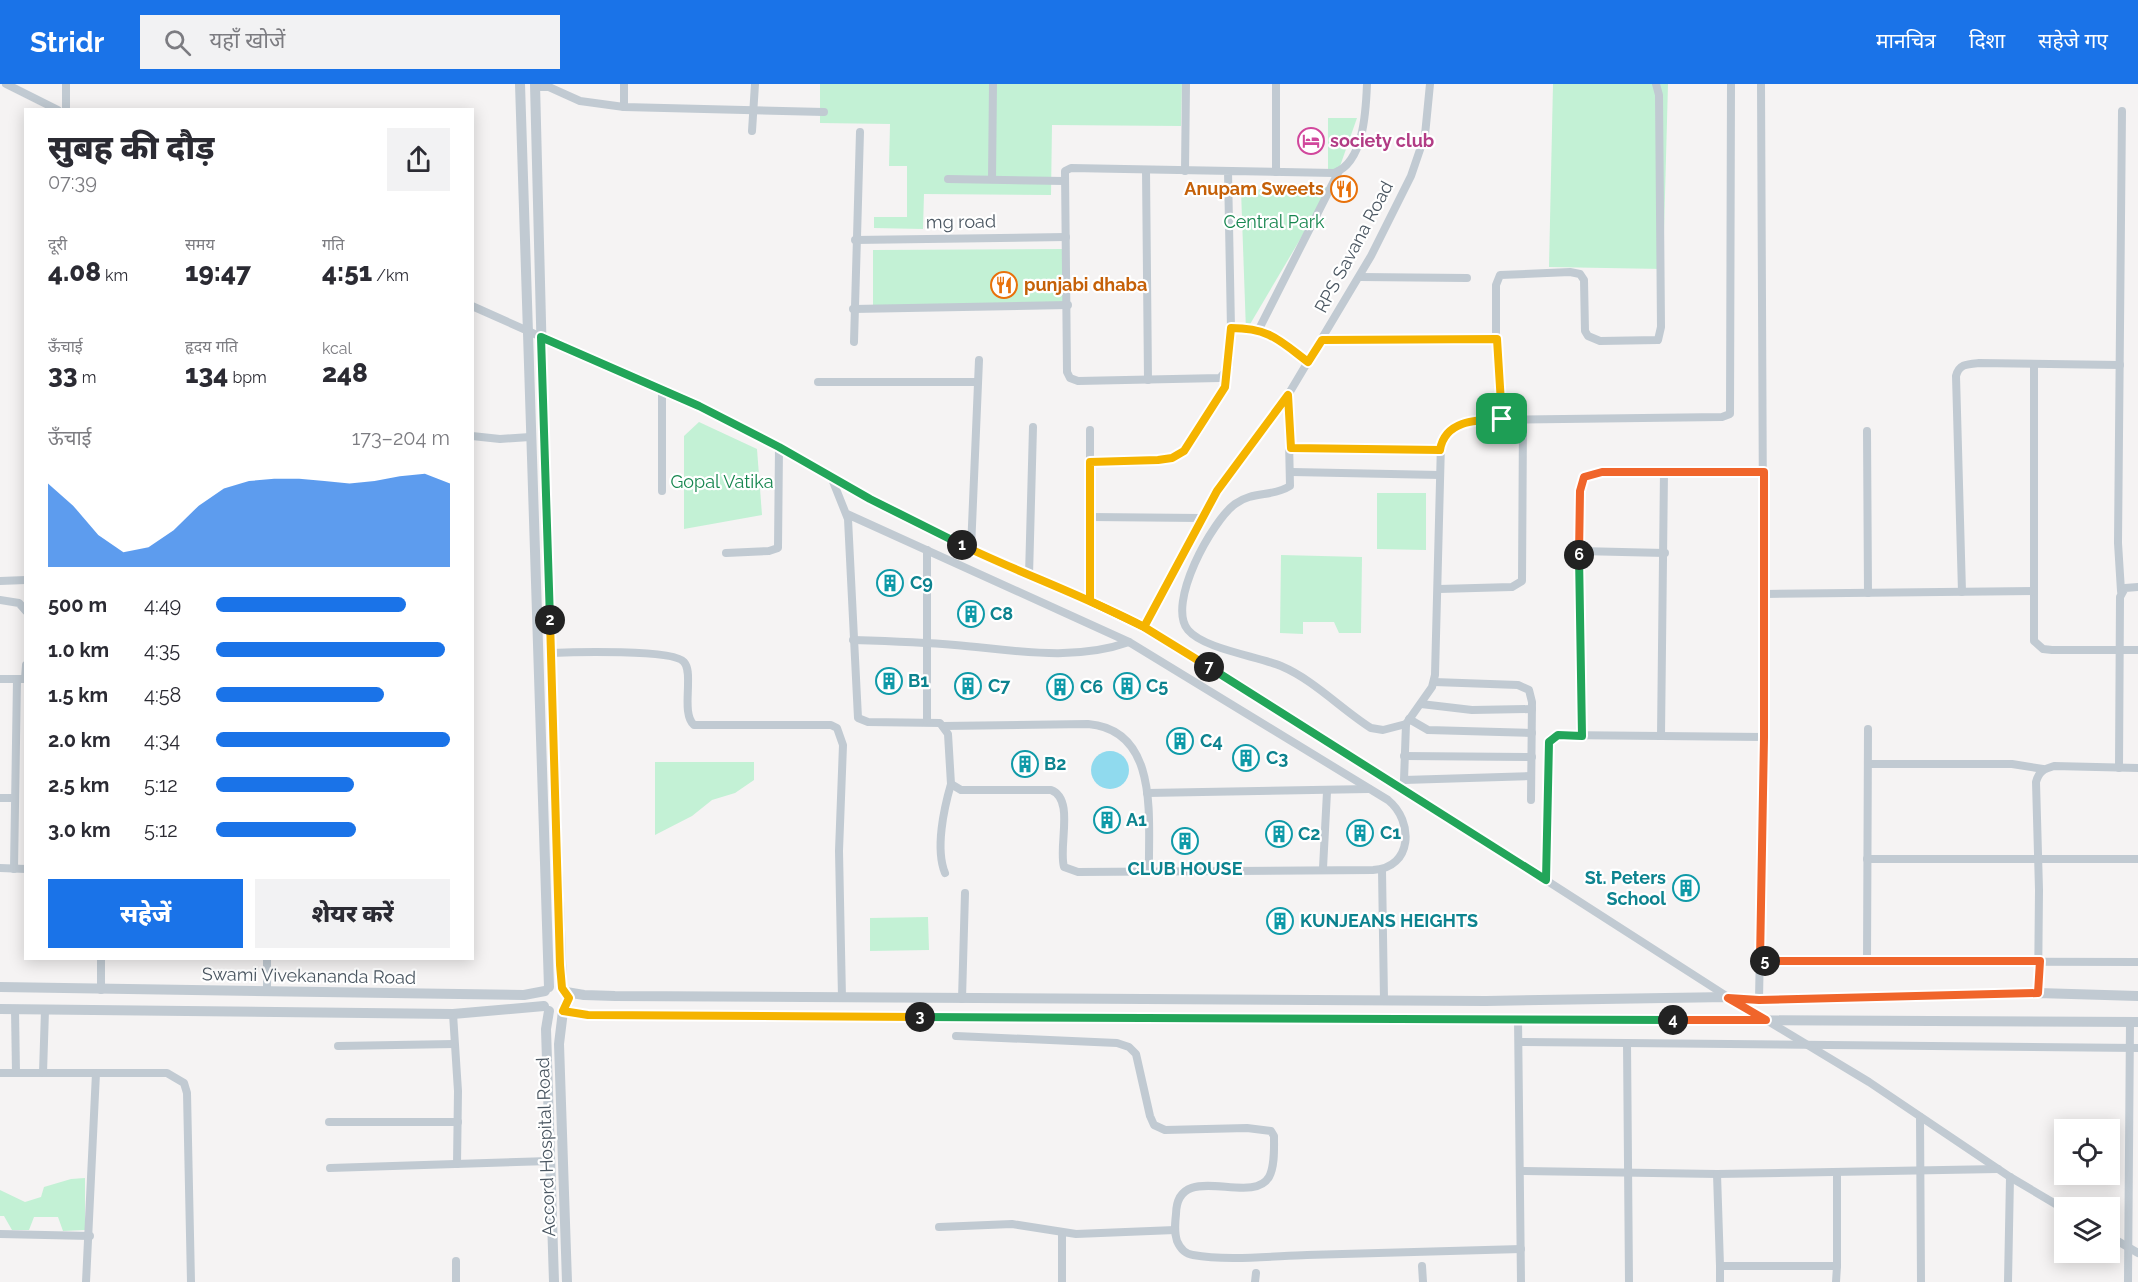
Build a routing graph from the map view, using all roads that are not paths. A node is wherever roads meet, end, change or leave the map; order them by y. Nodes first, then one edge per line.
1 (6, 84) edge
2 (66, 84) edge
3 (520, 84) edge
4 (624, 84) edge
5 (755, 84) edge
6 (993, 84) edge
7 (1186, 84) edge
8 (1276, 84) edge
9 (1366, 84) edge
10 (1430, 84) edge
11 (1656, 84) edge
12 (1731, 84) edge
13 (1761, 84) edge
14 (535, 86) edge
15 (624, 107) junction
16 (54, 108) edge
17 (66, 108) edge
18 (752, 110) junction
19 (2122, 111) dead end
20 (824, 112) dead end
21 (752, 131) dead end
22 (860, 132) dead end
23 (1146, 170) junction
24 (1185, 171) junction
25 (1228, 171) junction
26 (1339, 171) junction
27 (1276, 172) junction
28 (948, 179) dead end
29 (992, 179) junction
30 (1064, 181) junction
31 (1066, 237) junction
32 (855, 240) junction
33 (1360, 277) junction
34 (1467, 278) dead end
35 (1068, 305) junction
36 (474, 307) edge
37 (853, 309) junction
38 (1231, 328) junction
39 (1259, 329) junction
40 (527, 332) junction
41 (541, 337) junction
42 (1497, 339) junction
43 (1322, 340) junction
44 (854, 342) dead end
45 (979, 360) dead end
46 (1308, 362) junction
47 (2034, 364) junction
48 (2120, 365) junction
49 (1225, 375) junction
50 (1148, 380) junction
51 (818, 382) dead end
52 (978, 382) junction
53 (662, 390) junction
54 (1288, 395) junction
55 (1523, 418) junction
56 (1502, 419) junction
57 (1033, 427) dead end
58 (1090, 430) dead end
59 (1867, 431) dead end
60 (474, 436) edge
61 (530, 436) junction
62 (779, 447) junction
63 (1291, 448) junction
64 (1440, 450) junction
65 (1090, 462) junction
66 (1664, 471) junction
67 (1292, 472) junction
68 (1764, 472) junction
69 (1440, 476) junction
70 (832, 478) junction
71 (662, 491) dead end
72 (847, 514) junction
73 (1090, 517) junction
74 (1201, 518) junction
75 (971, 549) junction
76 (927, 550) junction
77 (1579, 551) junction
78 (726, 553) dead end
79 (1665, 553) junction
80 (1029, 576) junction
81 (24, 580) edge
82 (0, 581) edge
83 (2138, 587) edge
84 (1439, 589) junction
85 (1962, 591) junction
86 (2034, 591) junction
87 (2121, 591) junction
88 (1868, 592) junction
89 (1764, 594) junction
90 (0, 600) edge
91 (1090, 601) junction
92 (24, 609) edge
93 (1144, 627) junction
94 (853, 640) junction
95 (926, 642) junction
96 (1129, 642) junction
97 (2121, 650) junction
98 (2138, 650) edge
99 (551, 653) junction
100 (0, 679) edge
101 (22, 679) edge
102 (1434, 682) junction
103 (1421, 704) junction
104 (1532, 709) junction
105 (927, 721) junction
106 (1407, 721) junction
107 (943, 726) junction
108 (1868, 729) dead end
109 (1532, 734) junction
110 (1582, 736) junction
111 (1660, 736) junction
112 (1764, 737) junction
113 (1404, 756) junction
114 (1532, 757) junction
115 (1868, 764) junction
116 (2119, 768) junction
117 (2138, 768) edge
118 (2043, 769) junction
119 (1531, 776) junction
120 (951, 784) junction
121 (1370, 789) junction
122 (1327, 792) junction
123 (1147, 793) junction
124 (0, 798) edge
125 (15, 798) junction
126 (1531, 800) dead end
127 (2038, 858) junction
128 (1867, 859) junction
129 (2138, 859) edge
130 (0, 868) edge
131 (14, 868) junction
132 (24, 868) edge
133 (1323, 868) junction
134 (1382, 870) junction
135 (1149, 871) junction
136 (945, 873) dead end
137 (1546, 880) junction
138 (965, 893) dead end
139 (100, 960) edge
140 (267, 960) edge
141 (1760, 961) junction
142 (2040, 961) junction
143 (1867, 962) junction
144 (2138, 962) edge
145 (0, 987) edge
146 (547, 989) junction
147 (101, 990) junction
148 (564, 990) junction
149 (267, 992) junction
150 (2038, 993) junction
151 (2138, 996) edge
152 (842, 998) junction
153 (1728, 998) junction
154 (962, 999) junction
155 (1384, 1000) junction
156 (1759, 1000) junction
157 (0, 1008) edge
158 (15, 1009) junction
159 (547, 1009) junction
160 (45, 1010) junction
161 (563, 1011) junction
162 (453, 1014) junction
163 (1518, 1019) junction
164 (1766, 1020) junction
165 (2134, 1022) edge
166 (956, 1036) dead end
167 (1519, 1041) junction
168 (1627, 1043) junction
169 (1804, 1043) junction
170 (454, 1044) junction
171 (338, 1046) dead end
172 (2134, 1048) edge
173 (0, 1073) edge
174 (16, 1073) junction
175 (43, 1073) junction
176 (96, 1073) junction
177 (1920, 1117) junction
178 (329, 1122) dead end
179 (458, 1122) junction
180 (2134, 1132) edge
181 (550, 1161) junction
182 (457, 1164) junction
183 (330, 1168) dead end
184 (1999, 1169) junction
185 (1521, 1171) junction
186 (1921, 1172) junction
187 (1837, 1173) junction
188 (1628, 1174) junction
189 (1717, 1174) junction
190 (2010, 1177) junction
191 (2054, 1203) edge
192 (939, 1227) dead end
193 (1175, 1230) junction
194 (1062, 1233) junction
195 (0, 1234) edge
196 (90, 1236) junction
197 (2120, 1243) edge
198 (2128, 1248) junction
199 (1521, 1249) junction
200 (2138, 1253) edge
201 (456, 1262) dead end
202 (1422, 1266) dead end
203 (1720, 1266) junction
204 (1837, 1266) junction
205 (86, 1282) edge
206 (192, 1282) edge
207 (456, 1282) edge
208 (554, 1282) edge
209 (567, 1282) edge
210 (1062, 1282) edge
211 (1423, 1282) edge
212 (1521, 1282) edge
213 (1629, 1282) edge
214 (1720, 1282) edge
215 (1836, 1282) edge
216 (1921, 1282) edge
217 (2008, 1282) edge
218 (2128, 1282) edge

1 - 16 street
2 - 17 street
3 - 40 street
4 - 15 street
5 - 18 street
6 - 29 street
7 - 24 street
8 - 27 street
9 - 26 street
10 - 33 street, RPS Savana Road
11 - 42 street
12 - 55 street
13 - 68 street
14 - 15 street
14 - 41 street
15 - 18 street
18 - 20 street
18 - 21 street
19 - 48 street
22 - 32 street
23 - 24 street
23 - 30 street
23 - 50 street
24 - 25 street
25 - 27 street
25 - 38 street
26 - 27 street
26 - 39 street
28 - 29 street
29 - 30 street
30 - 31 street
31 - 32 street, mg road
31 - 35 street
32 - 37 street
33 - 34 street
33 - 43 street, RPS Savana Road
35 - 37 street
35 - 50 street
36 - 40 street
37 - 44 street
38 - 39 street
38 - 49 street
39 - 46 street
40 - 41 street
40 - 61 street
41 - 53 street
41 - 99 street
42 - 43 street
42 - 56 street
43 - 46 street, RPS Savana Road
45 - 52 street
46 - 54 street, RPS Savana Road
47 - 48 street
47 - 85 street
47 - 86 street
48 - 87 street
49 - 50 street
49 - 65 street
51 - 52 street
52 - 75 street
53 - 62 street
53 - 71 street
54 - 63 street
54 - 74 street, RPS Savana Road
55 - 56 street
55 - 84 street
56 - 64 street
57 - 80 street
58 - 65 street
59 - 88 street
60 - 61 street
61 - 146 street
62 - 70 street
62 - 78 street
63 - 64 street
63 - 67 street
64 - 69 street
65 - 73 street
66 - 68 street
66 - 77 street
66 - 79 street
67 - 69 street
67 - 106 street
68 - 89 street
69 - 84 street
70 - 72 street
70 - 75 street
72 - 76 street
72 - 94 street
73 - 74 street
73 - 91 street
74 - 93 street, RPS Savana Road
75 - 80 street
76 - 95 street
76 - 96 street
77 - 79 street
77 - 110 street
79 - 111 street
80 - 91 street
81 - 82 street
83 - 87 street
84 - 102 street
85 - 86 street
85 - 88 street
86 - 97 street
87 - 97 street
88 - 89 street
89 - 112 street
90 - 92 street
91 - 93 street
93 - 137 street
94 - 95 street
94 - 105 street
95 - 96 street
95 - 105 street
96 - 121 street
97 - 98 street
97 - 116 street
99 - 148 street
99 - 152 street
100 - 101 street
101 - 125 street
102 - 103 street
102 - 104 street
103 - 104 street
103 - 106 street
104 - 109 street
105 - 107 street
106 - 109 street
106 - 113 street
107 - 120 street
107 - 123 street
108 - 115 street
109 - 114 street
110 - 111 street
110 - 137 street
111 - 112 street
112 - 141 street
113 - 114 street
113 - 119 street
114 - 119 street
115 - 118 street
115 - 128 street
116 - 117 street
116 - 118 street
118 - 127 street
119 - 126 street
120 - 135 street
120 - 136 street
121 - 122 street
121 - 134 street
122 - 123 street
122 - 133 street
123 - 135 street
124 - 125 street
125 - 131 street
127 - 128 street
127 - 129 street
127 - 142 street
128 - 143 street
130 - 131 street
131 - 132 street
133 - 134 street
133 - 135 street
134 - 155 street
137 - 153 street
138 - 154 street
139 - 147 street
140 - 149 street
141 - 143 street
141 - 156 street
142 - 143 street
142 - 144 street
142 - 150 street
145 - 147 street, Swami Vivekananda Road
146 - 148 street
146 - 149 street, Swami Vivekananda Road
146 - 159 street
147 - 149 street, Swami Vivekananda Road
148 - 152 street
148 - 161 street
150 - 151 street
150 - 156 street
152 - 154 street
153 - 155 street
153 - 156 street
153 - 164 street
154 - 155 street
157 - 158 street
158 - 160 street
158 - 174 street
159 - 161 street
159 - 162 street
159 - 181 street
160 - 162 street
160 - 175 street
161 - 163 street
161 - 209 street, Accord Hospital Road
162 - 170 street
163 - 164 street
163 - 167 street
164 - 165 street
164 - 169 street
165 - 172 street
166 - 193 street
167 - 168 street
167 - 185 street
168 - 169 street
168 - 188 street
169 - 172 street
169 - 177 street
170 - 171 street
170 - 179 street
172 - 180 street
173 - 174 street
174 - 175 street
175 - 176 street
176 - 196 street
176 - 206 street
177 - 184 street
177 - 186 street
178 - 179 street
179 - 182 street
180 - 198 street
181 - 182 street
181 - 208 street
182 - 183 street
184 - 186 street
184 - 190 street
185 - 188 street
185 - 199 street
186 - 187 street
186 - 216 street
187 - 189 street
187 - 204 street
188 - 189 street
188 - 213 street
189 - 203 street
190 - 191 street
190 - 217 street
192 - 194 street
193 - 194 street
193 - 199 street
194 - 210 street
195 - 196 street
196 - 205 street
197 - 198 street
198 - 200 street
198 - 218 street
199 - 212 street
201 - 207 street
202 - 211 street
203 - 204 street
203 - 214 street
204 - 215 street

